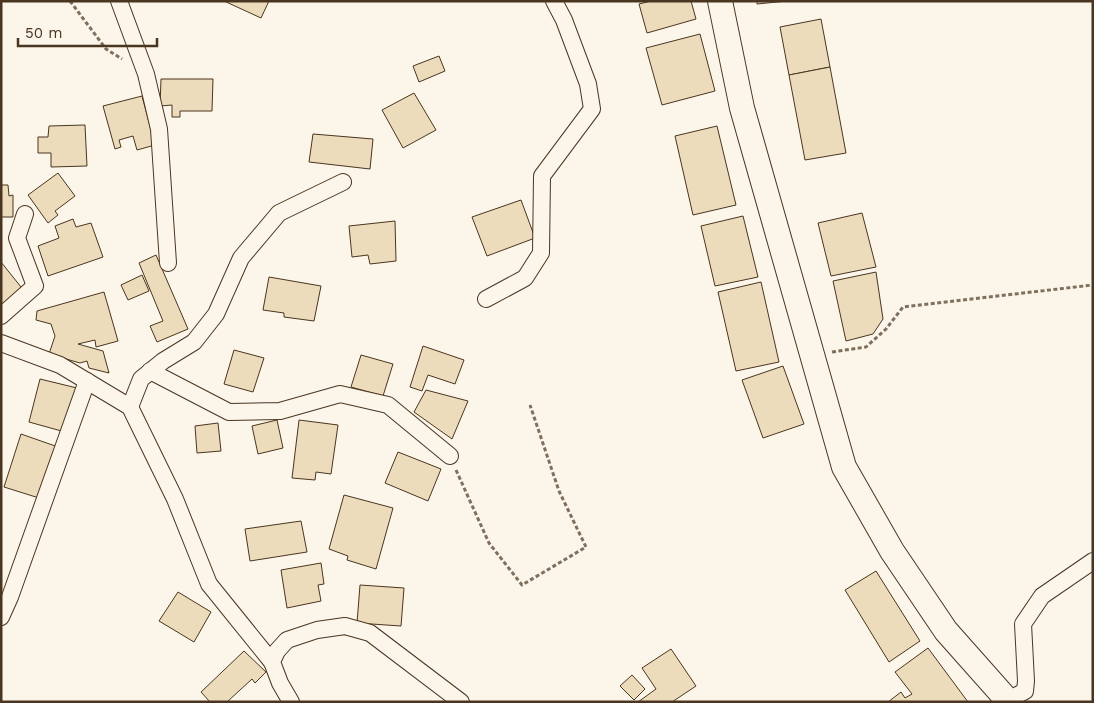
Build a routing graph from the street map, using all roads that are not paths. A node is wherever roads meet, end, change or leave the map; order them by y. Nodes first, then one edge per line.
1 (119, 1) edge
2 (554, 1) edge
3 (719, 2) edge
4 (343, 182) dead end
5 (25, 214) dead end
6 (168, 263) dead end
7 (486, 299) dead end
8 (1, 316) edge
9 (1, 343) edge
10 (150, 371) junction
11 (87, 381) junction
12 (130, 407) junction
13 (450, 456) road end
14 (1093, 561) edge
15 (1, 618) edge
16 (272, 662) junction
17 (1008, 701) edge
18 (291, 702) edge
19 (461, 702) edge

1 - 6 street
2 - 7 street
3 - 17 street
4 - 10 street
5 - 8 street
9 - 11 street
10 - 12 street
10 - 13 street
11 - 12 street
11 - 15 street
12 - 16 street
14 - 17 street
16 - 18 street
16 - 19 street

